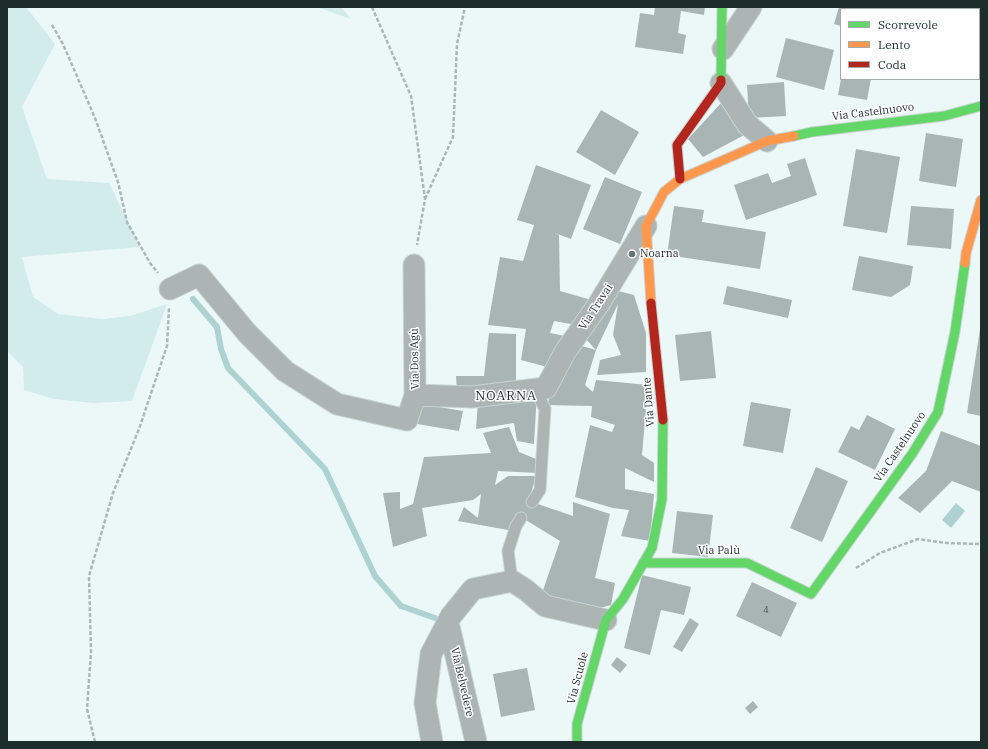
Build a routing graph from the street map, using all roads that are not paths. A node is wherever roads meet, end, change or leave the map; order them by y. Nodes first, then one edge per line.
1 (722, 7) edge
2 (750, 7) edge
3 (722, 49) junction
4 (722, 83) junction
5 (981, 106) edge
6 (767, 141) junction
7 (680, 179) junction
8 (981, 200) edge
9 (646, 226) junction
10 (414, 265) road end
11 (170, 289) road end
12 (540, 388) junction
13 (415, 395) junction
14 (532, 502) dead end
15 (521, 518) dead end
16 (643, 563) junction
17 (512, 581) junction
18 (811, 594) joint
19 (606, 620) junction
20 (448, 622) junction
21 (432, 742) edge
22 (476, 742) edge
23 (577, 742) edge

1 - 3 street
2 - 3 street
3 - 4 street
4 - 6 street
4 - 7 street
5 - 6 street, Via Castelnuovo
6 - 7 street, Via Castelnuovo
7 - 9 street
8 - 18 street, Via Castelnuovo
9 - 12 street, Via Travai
9 - 16 street, Via Dante
10 - 13 street, Via Dos Agù
11 - 13 street
12 - 13 street, Via Dos Agù
12 - 14 lane
15 - 17 lane
16 - 18 street, Via Palù
16 - 19 street, Via Dante
17 - 19 street
17 - 20 street, Via Belvedere
19 - 23 street, Via Scuole
20 - 21 street, Via Belvedere
20 - 22 street, Via Belvedere

